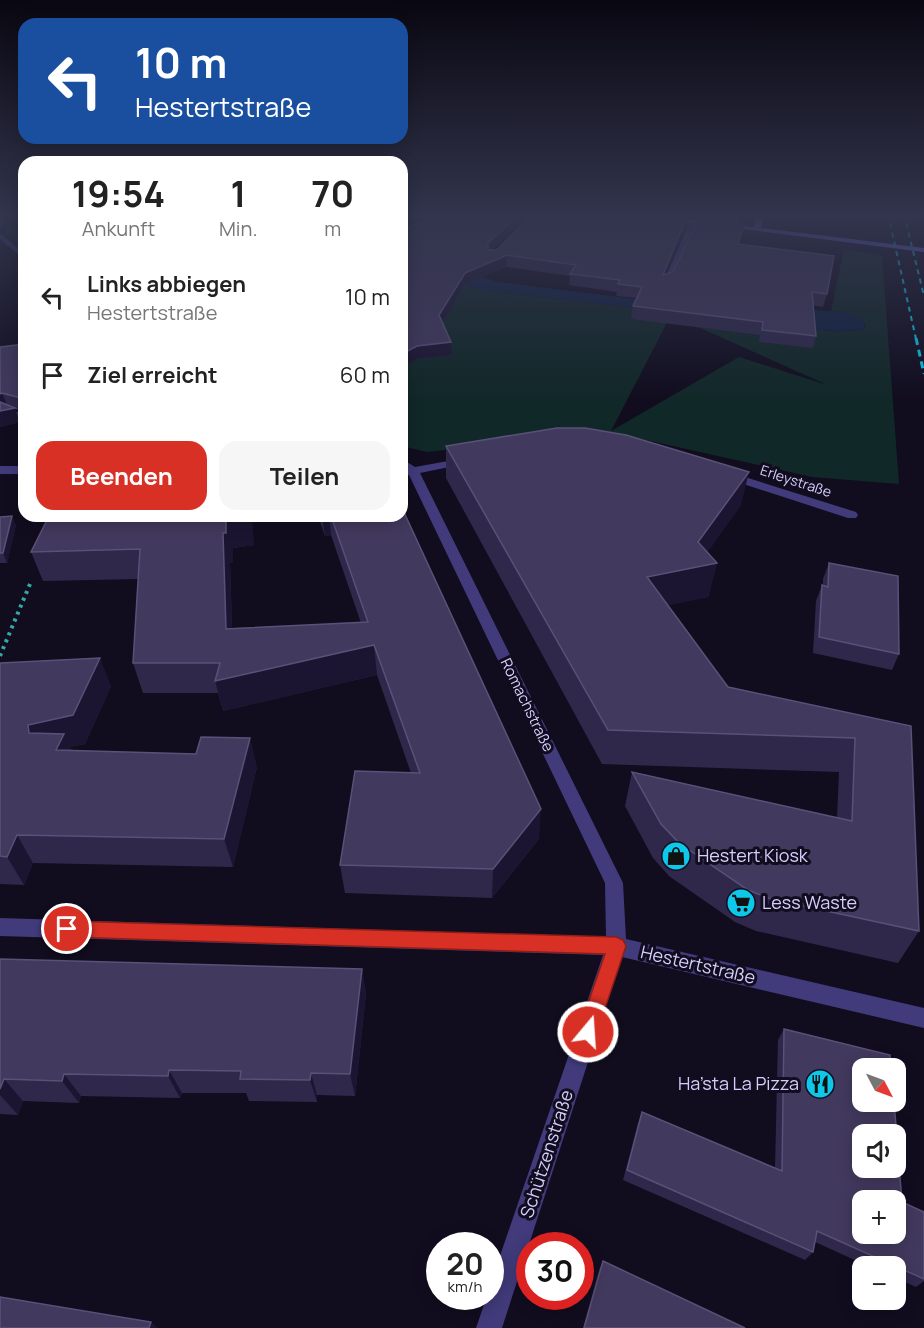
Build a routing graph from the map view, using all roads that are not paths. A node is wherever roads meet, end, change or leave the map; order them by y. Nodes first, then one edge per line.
1 (669, 276) edge
2 (665, 284) edge
3 (7, 412) edge
4 (18, 416) edge
5 (472, 460) edge
6 (408, 468) edge
7 (0, 470) edge
8 (18, 470) edge
9 (408, 472) edge
10 (717, 472) edge
11 (852, 515) dead end
12 (0, 927) edge
13 (616, 946) junction
14 (924, 1018) edge
15 (489, 1328) edge

1 - 2 street
3 - 4 street
5 - 6 street
7 - 8 street
9 - 13 street, Romachstraße
10 - 11 street, Erleystraße
12 - 13 street, Hestertstraße
13 - 14 street, Hestertstraße
13 - 15 street, Schützenstraße

